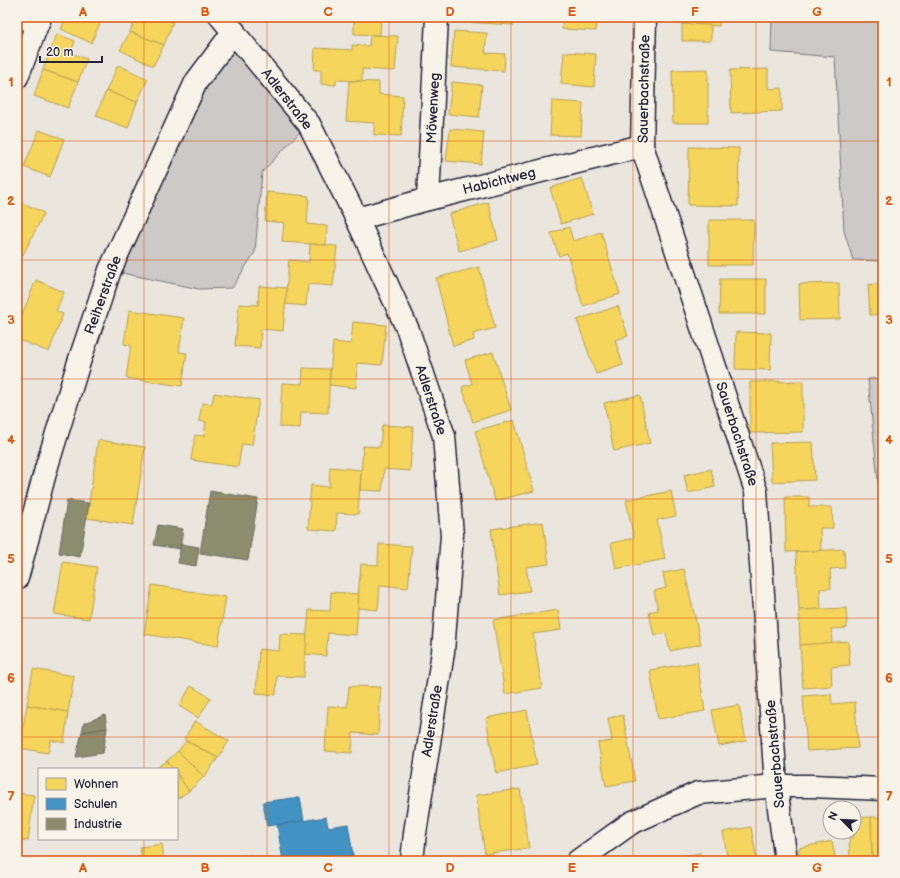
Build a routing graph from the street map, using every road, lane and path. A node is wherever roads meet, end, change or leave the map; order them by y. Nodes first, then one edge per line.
1 (437, 17) edge
2 (645, 17) edge
3 (32, 18) edge
4 (227, 24) edge
5 (17, 77) edge
6 (642, 146) junction
7 (428, 199) junction
8 (357, 219) junction
9 (17, 578) edge
10 (776, 786) junction
11 (883, 789) edge
12 (412, 861) edge
13 (578, 861) edge
14 (786, 861) edge

1 - 7 street, Möwenweg
2 - 6 street, Sauerbachstraße
3 - 5 street
4 - 8 street, Adlerstraße
4 - 9 street, Reiherstraße
6 - 7 street, Habichtweg
6 - 10 street, Sauerbachstraße
7 - 8 street, Habichtweg
8 - 12 street, Adlerstraße
10 - 11 street
10 - 13 street
10 - 14 street, Sauerbachstraße

